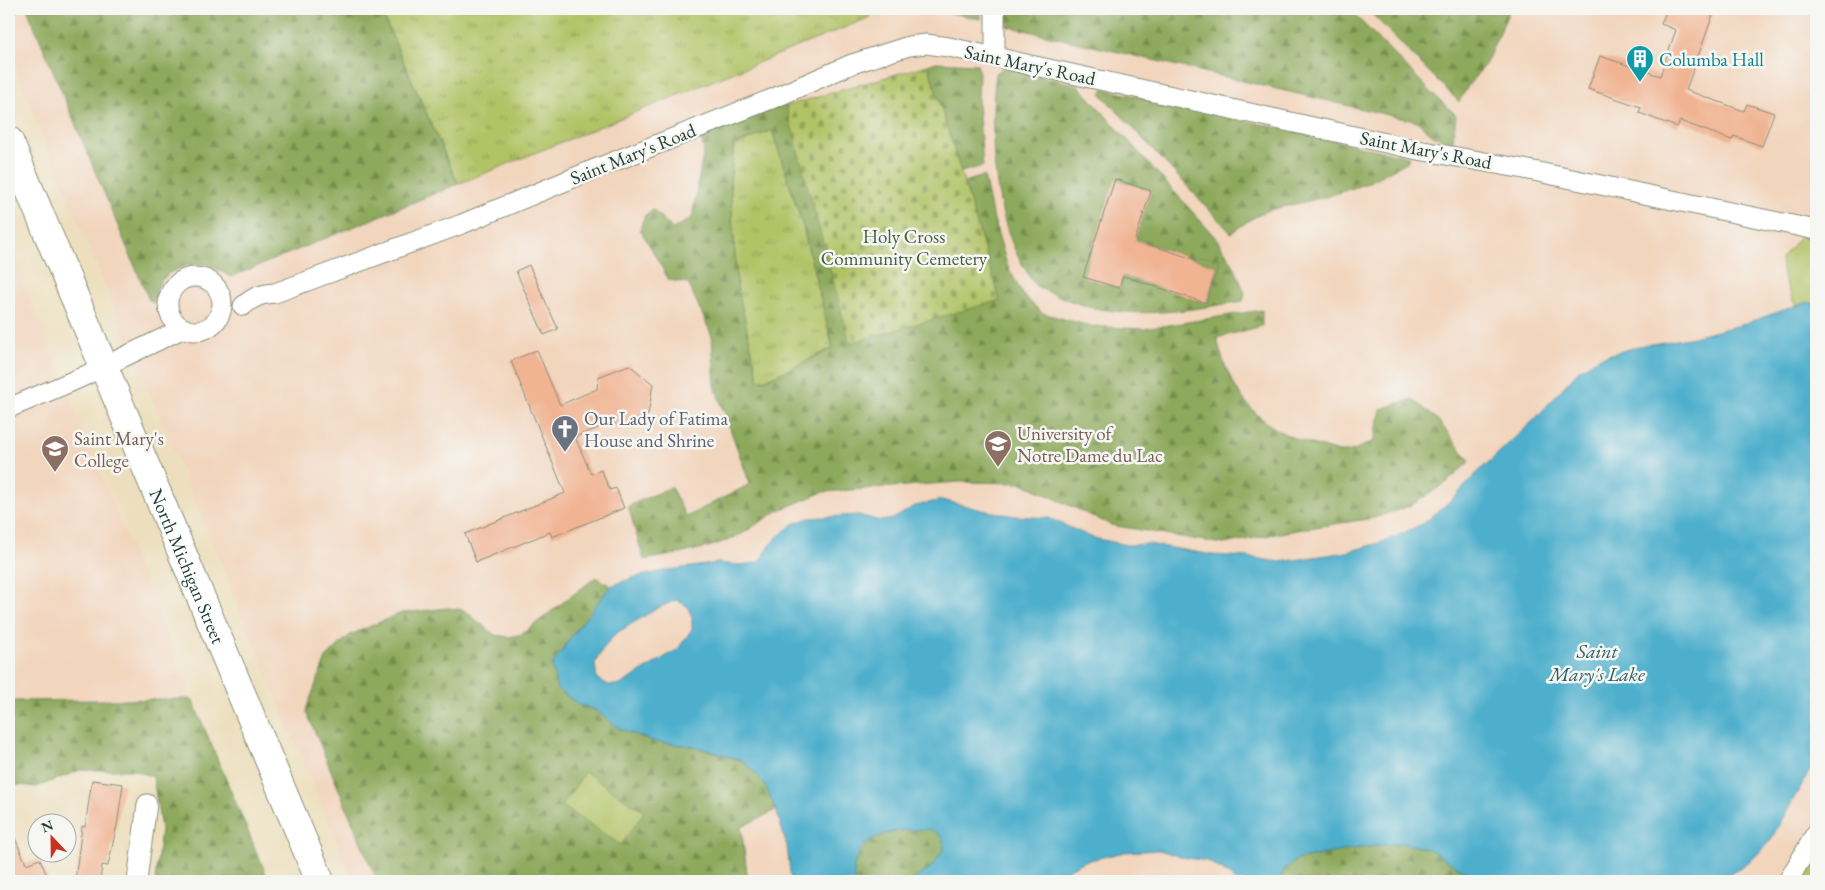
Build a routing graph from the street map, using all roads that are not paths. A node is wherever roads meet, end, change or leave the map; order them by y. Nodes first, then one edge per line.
1 (995, 9) edge
2 (994, 57) junction
3 (9, 141) edge
4 (1816, 230) edge
5 (221, 314) junction
6 (184, 328) junction
7 (103, 366) junction
8 (9, 408) edge
9 (147, 804) dead end
10 (1816, 833) edge
11 (136, 881) edge
12 (320, 881) edge
13 (1788, 881) edge

1 - 2 street
2 - 4 street, Saint Mary's Road
2 - 5 street, Saint Mary's Road
3 - 7 main road, North Michigan Street
5 - 6 street, Saint Mary's Road
5 - 6 street
6 - 7 street, Saint Mary's Road
7 - 8 street, Saint Mary's Road
7 - 12 main road, North Michigan Street
9 - 11 street
10 - 13 street

